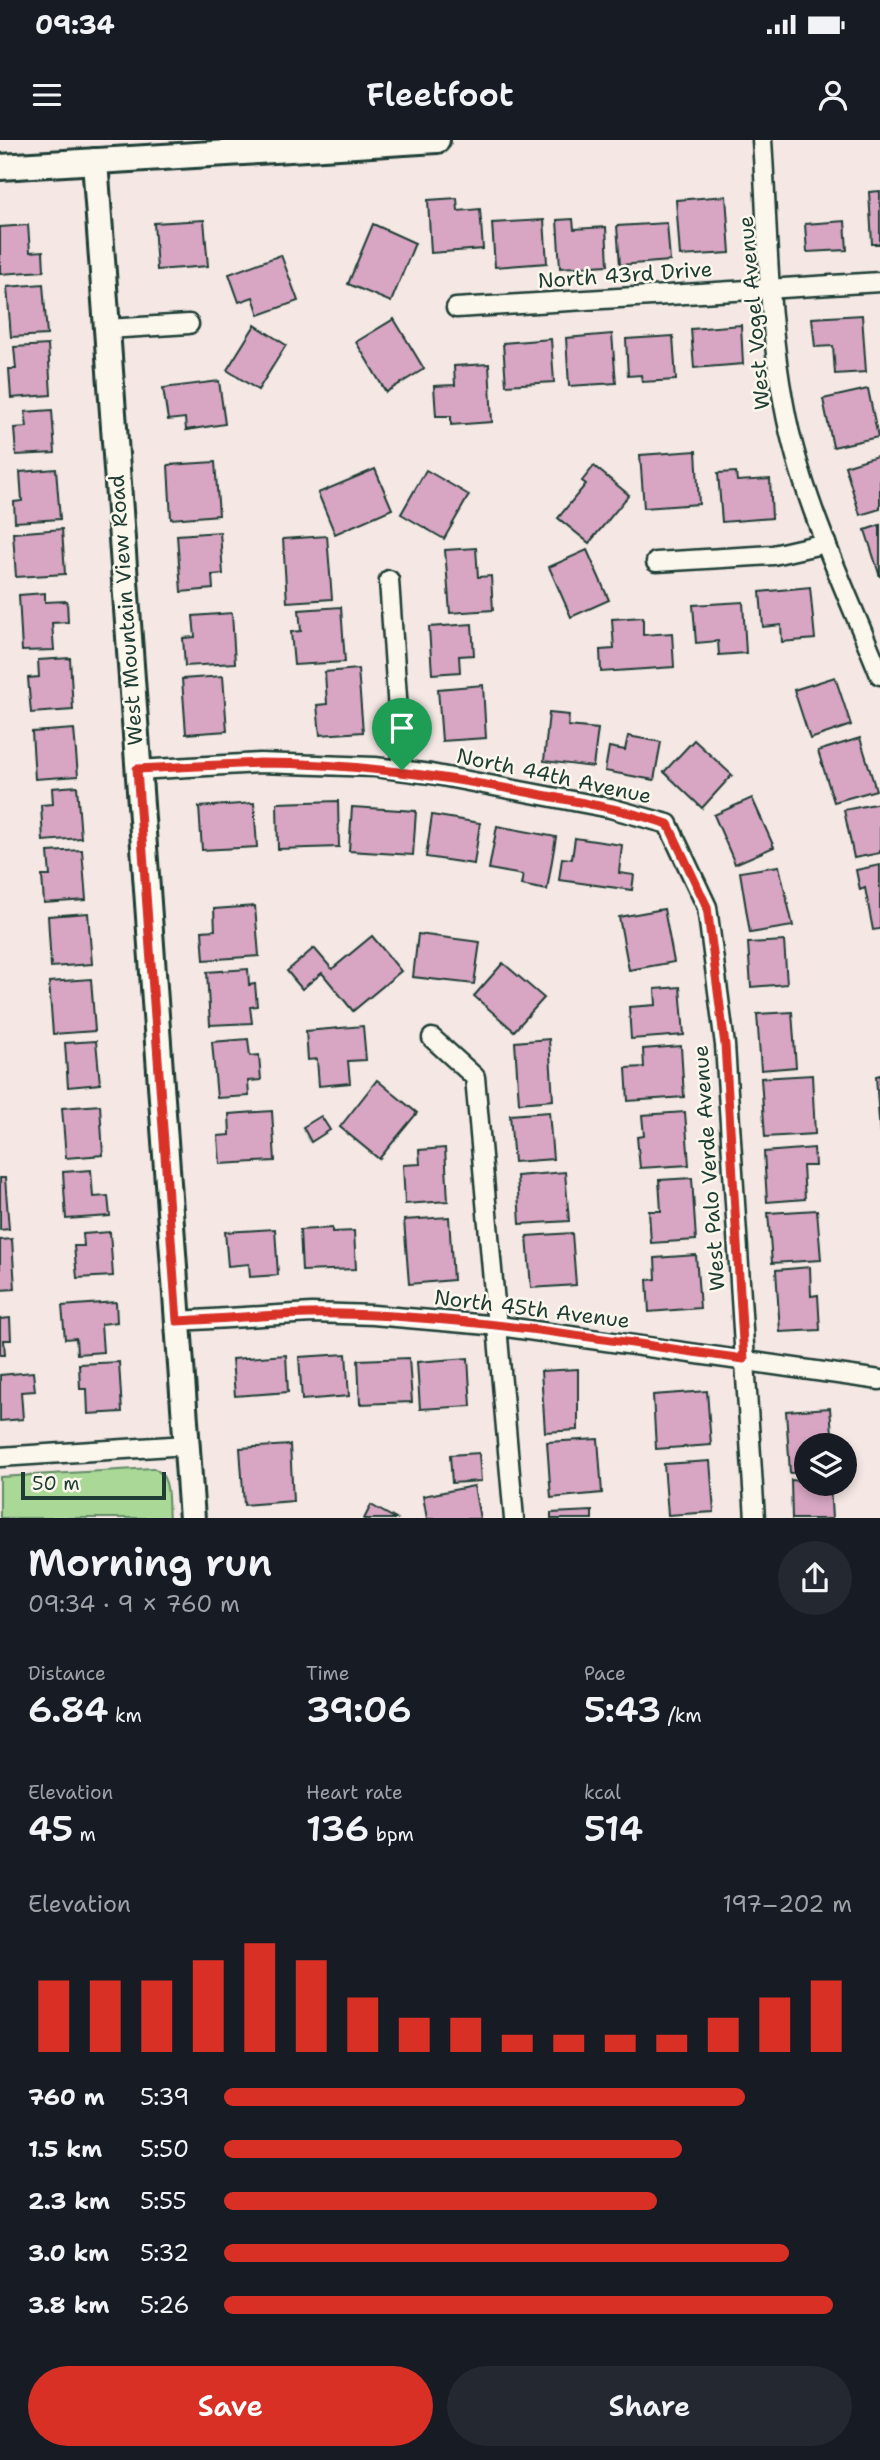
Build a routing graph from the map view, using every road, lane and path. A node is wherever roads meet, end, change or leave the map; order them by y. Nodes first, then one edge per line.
1 (437, 140) edge
2 (762, 140) edge
3 (348, 143) edge
4 (95, 160) junction
5 (0, 167) edge
6 (880, 282) edge
7 (771, 289) junction
8 (456, 308) dead end
9 (189, 324) dead end
10 (107, 329) junction
11 (826, 543) junction
12 (656, 562) dead end
13 (389, 580) dead end
14 (880, 675) edge
15 (137, 769) junction
16 (402, 770) junction
17 (668, 824) joint
18 (432, 1038) dead end
19 (177, 1321) junction
20 (499, 1326) junction
21 (744, 1359) junction
22 (880, 1380) edge
23 (187, 1445) junction
24 (0, 1457) edge
25 (191, 1518) edge
26 (514, 1518) edge
27 (755, 1518) edge

1 - 3 street
2 - 7 street, West Vogel Avenue
3 - 4 street
4 - 5 street
4 - 10 street, West Mountain View Road
6 - 7 street, North 43rd Drive
7 - 8 street, North 43rd Drive
7 - 11 street, West Vogel Avenue
9 - 10 street
10 - 15 street, West Mountain View Road
11 - 12 street
11 - 14 street, West Vogel Avenue
13 - 16 street
15 - 16 street, North 44th Avenue
15 - 19 street, West Mountain View Road
16 - 17 street, North 44th Avenue
17 - 21 street, West Palo Verde Avenue
18 - 20 street
19 - 20 street, North 45th Avenue
19 - 23 street, West Mountain View Road
20 - 21 street, North 45th Avenue
20 - 26 street
21 - 22 street, North 45th Avenue
21 - 27 street, West Palo Verde Avenue
23 - 24 street
23 - 25 street, West Mountain View Road

